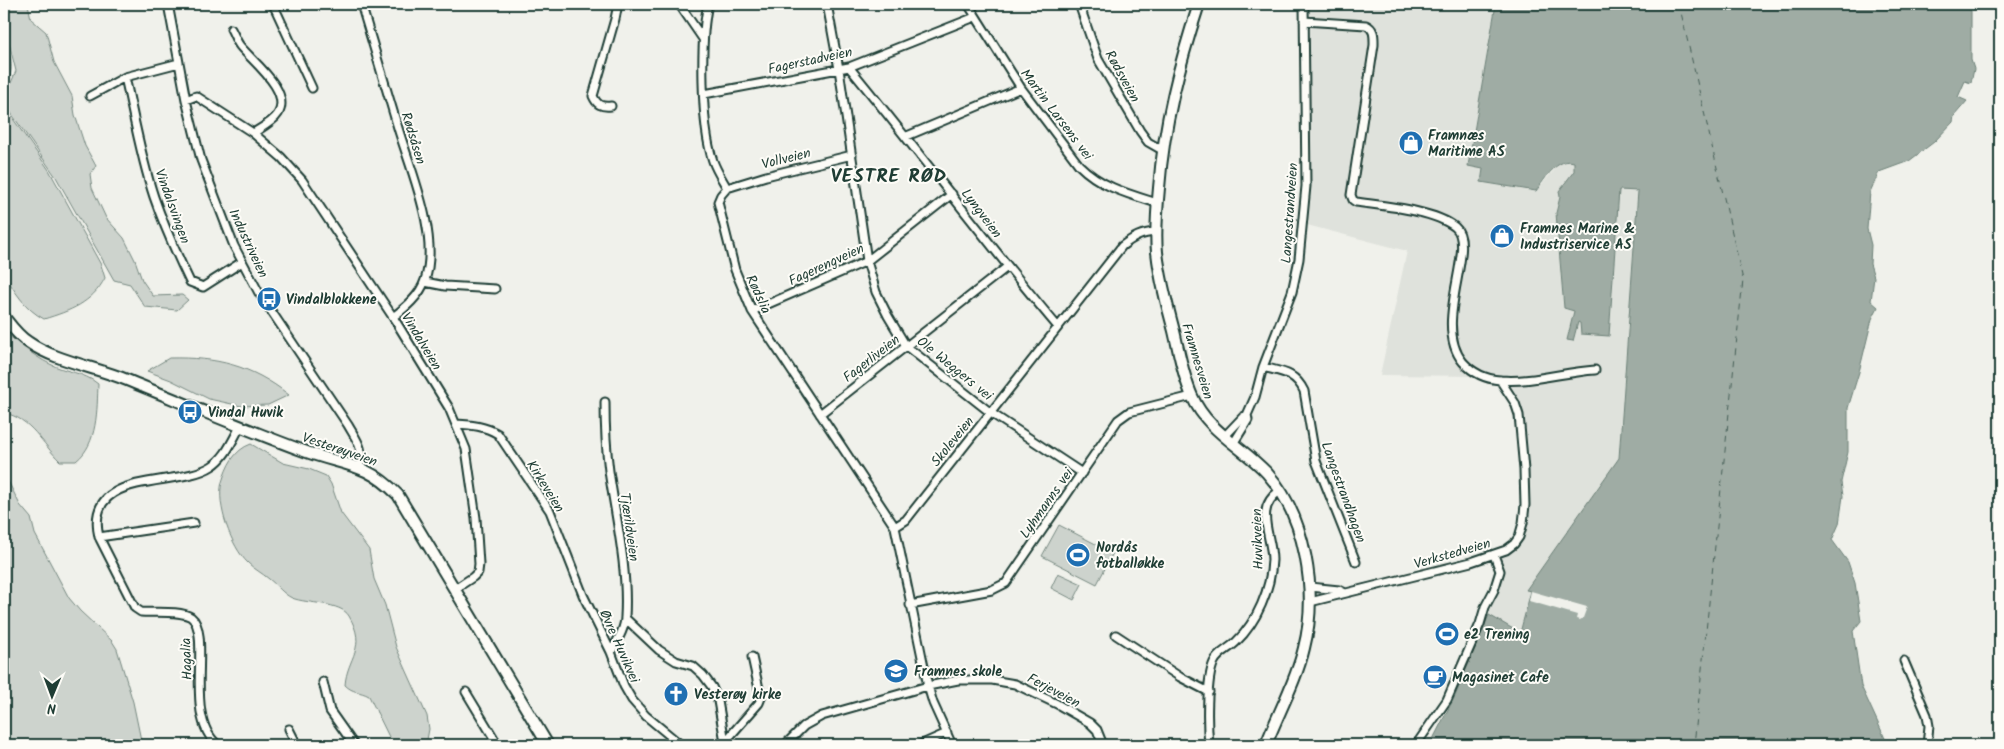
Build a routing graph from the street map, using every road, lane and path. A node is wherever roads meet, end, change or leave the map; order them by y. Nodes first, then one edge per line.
1 (168, 4) edge
2 (273, 4) edge
3 (361, 4) edge
4 (618, 4) edge
5 (679, 4) edge
6 (708, 4) edge
7 (827, 4) edge
8 (968, 4) edge
9 (1079, 4) edge
10 (1199, 4) edge
11 (1304, 4) edge
12 (975, 17) junction
13 (1304, 21) junction
14 (231, 29) dead end
15 (703, 39) junction
16 (179, 63) junction
17 (849, 67) junction
18 (839, 69) junction
19 (125, 77) junction
20 (312, 88) dead end
21 (1021, 88) junction
22 (704, 94) junction
23 (90, 96) dead end
24 (186, 100) junction
25 (611, 106) dead end
26 (253, 133) junction
27 (907, 136) junction
28 (1162, 150) junction
29 (852, 155) junction
30 (727, 188) junction
31 (952, 194) junction
32 (1157, 203) junction
33 (1156, 232) junction
34 (242, 262) junction
35 (868, 262) junction
36 (1007, 267) junction
37 (425, 282) junction
38 (495, 289) dead end
39 (752, 311) junction
40 (393, 317) junction
41 (4, 318) edge
42 (1058, 327) junction
43 (906, 346) junction
44 (1263, 367) junction
45 (1594, 370) dead end
46 (1500, 380) junction
47 (1192, 396) junction
48 (605, 402) dead end
49 (991, 413) junction
50 (820, 414) junction
51 (1247, 415) junction
52 (456, 424) junction
53 (240, 426) junction
54 (1224, 436) junction
55 (1233, 444) junction
56 (359, 467) junction
57 (1082, 473) junction
58 (1280, 491) junction
59 (194, 523) dead end
60 (895, 528) junction
61 (99, 537) junction
62 (1494, 555) junction
63 (1356, 562) dead end
64 (1310, 587) junction
65 (455, 589) junction
66 (1345, 593) junction
67 (583, 595) joint
68 (1310, 602) junction
69 (910, 605) junction
70 (625, 618) junction
71 (1116, 635) dead end
72 (611, 652) junction
73 (752, 657) dead end
74 (1904, 661) dead end
75 (323, 682) dead end
76 (928, 686) junction
77 (466, 692) dead end
78 (1209, 692) junction
79 (289, 729) dead end
80 (947, 733) junction
81 (726, 744) edge
82 (218, 745) edge
83 (297, 745) edge
84 (354, 745) edge
85 (498, 745) edge
86 (548, 745) edge
87 (681, 745) edge
88 (785, 745) edge
89 (920, 745) edge
90 (952, 745) edge
91 (1103, 745) edge
92 (1209, 745) edge
93 (1266, 745) edge
94 (1416, 745) edge
95 (1927, 745) edge

1 - 16 street, Industriveien
2 - 20 street
3 - 37 street, Rødsåsen
4 - 25 street
5 - 15 street
6 - 15 street
7 - 18 street, Ole Weggers vei
8 - 12 street, Martin Larsens vei
9 - 28 street, Rødsveien
10 - 28 main road, Framnesveien
11 - 13 street, Langestrandveien
12 - 17 street, Fagerstadveien
12 - 21 street, Martin Larsens vei
13 - 44 street, Langestrandveien
13 - 46 street
14 - 26 street
15 - 22 street
16 - 19 street
16 - 24 street, Industriveien
17 - 18 street, Fagerstadveien
17 - 27 street, Lyngveien
18 - 22 street, Fagerstadveien
18 - 29 street, Ole Weggers vei
19 - 23 street
19 - 34 street, Vindalsvingen
21 - 27 street
21 - 32 street, Martin Larsens vei
22 - 30 street
24 - 26 street, Vindalveien
24 - 34 street, Industriveien
26 - 40 street, Vindalveien
27 - 31 street, Lyngveien
28 - 32 main road, Framnesveien
29 - 30 street, Vollveien
29 - 35 street, Ole Weggers vei
30 - 39 street, Rødslia
31 - 35 street, Fagerengveien
31 - 36 street, Lyngveien
32 - 33 main road, Framnesveien
33 - 42 street, Skoleveien
33 - 47 main road, Framnesveien
34 - 56 street, Industriveien
35 - 39 street, Fagerengveien
35 - 43 street, Ole Weggers vei
36 - 42 street, Lyngveien
36 - 43 street, Fagerliveien
37 - 38 street
37 - 40 street, Rødsåsen
39 - 50 street, Rødslia
40 - 52 street, Vindalveien
41 - 53 main road, Vesterøyveien
42 - 49 street, Skoleveien
43 - 49 street, Ole Weggers vei
43 - 50 street, Fagerliveien
44 - 51 street, Langestrandveien
44 - 63 street, Langestrandhagen
45 - 46 street
46 - 62 street, Verkstedveien
47 - 54 main road, Framnesveien
47 - 57 street, Lyhmanns vei
48 - 70 street, Tjærildveien
49 - 57 street, Ole Weggers vei
49 - 60 street, Skoleveien
50 - 60 street, Rødslia
51 - 54 street, Langestrandveien
51 - 55 street, Langestrandveien
52 - 65 street, Vindalveien
52 - 67 street, Kirkeveien
53 - 56 main road, Vesterøyveien
53 - 61 street, Hagalia
54 - 55 main road, Framnesveien
55 - 58 main road, Framnesveien
56 - 65 main road, Vesterøyveien
57 - 69 street, Lyhmanns vei
58 - 64 main road, Framnesveien
58 - 78 street, Huvikveien
59 - 61 street
60 - 69 street
61 - 82 street, Hagalia
62 - 66 street, Verkstedveien
62 - 94 street
64 - 66 street, Verkstedveien
64 - 68 main road, Framnesveien
65 - 86 main road, Vesterøyveien
66 - 68 street, Verkstedveien
67 - 72 street, Øvre Huvikvei
68 - 93 main road, Framnesveien
69 - 76 street
70 - 72 street, Tjærildveien
70 - 81 street, Øvre Huvikvei
71 - 78 street
72 - 87 street, Øvre Huvikvei
73 - 81 street
74 - 95 street
75 - 84 street
76 - 80 street
76 - 88 street, Ferjeveien
76 - 91 street, Ferjeveien
77 - 85 street
78 - 92 street, Huvikveien
79 - 83 street
80 - 89 street
80 - 90 street

